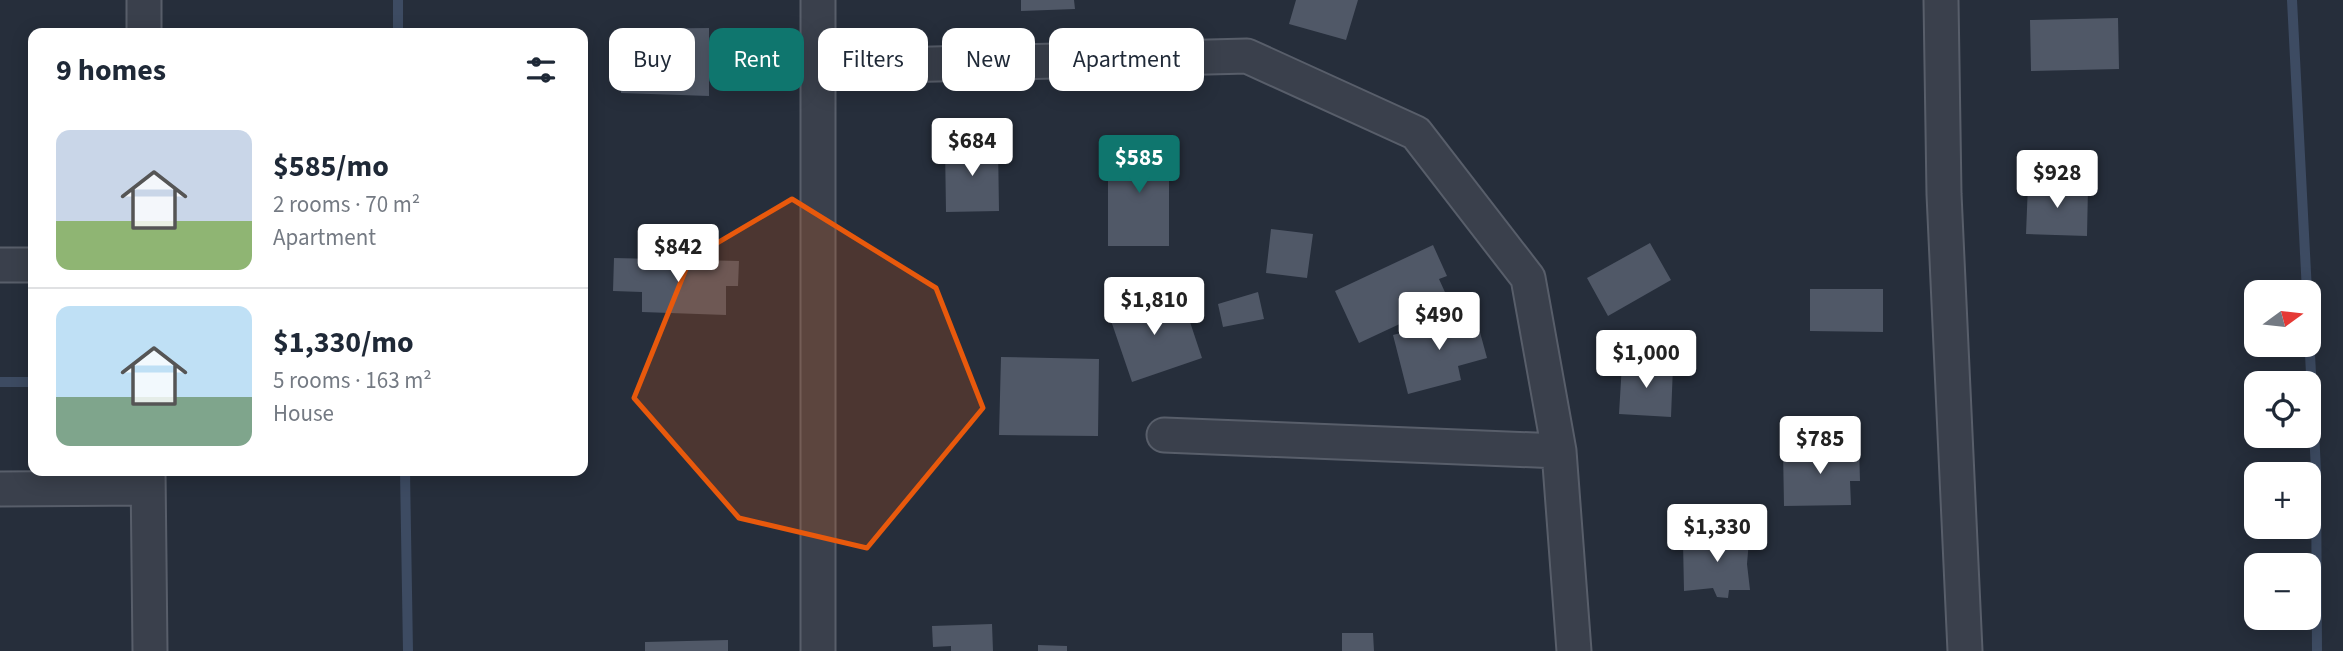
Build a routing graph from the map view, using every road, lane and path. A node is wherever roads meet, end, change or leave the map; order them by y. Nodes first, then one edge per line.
1 (144, 0) edge
2 (818, 0) edge
3 (1941, 0) edge
4 (144, 28) edge
5 (818, 28) edge
6 (928, 64) edge
7 (818, 91) edge
8 (0, 265) edge
9 (28, 265) edge
10 (1164, 435) dead end
11 (1559, 450) junction
12 (148, 479) edge
13 (0, 489) edge
14 (149, 651) edge
15 (818, 651) edge
16 (1574, 651) edge
17 (1965, 651) edge

1 - 4 street
2 - 5 street
3 - 17 street
6 - 11 street
7 - 15 street
8 - 9 street
10 - 11 street
11 - 16 street
12 - 13 street
12 - 14 street

